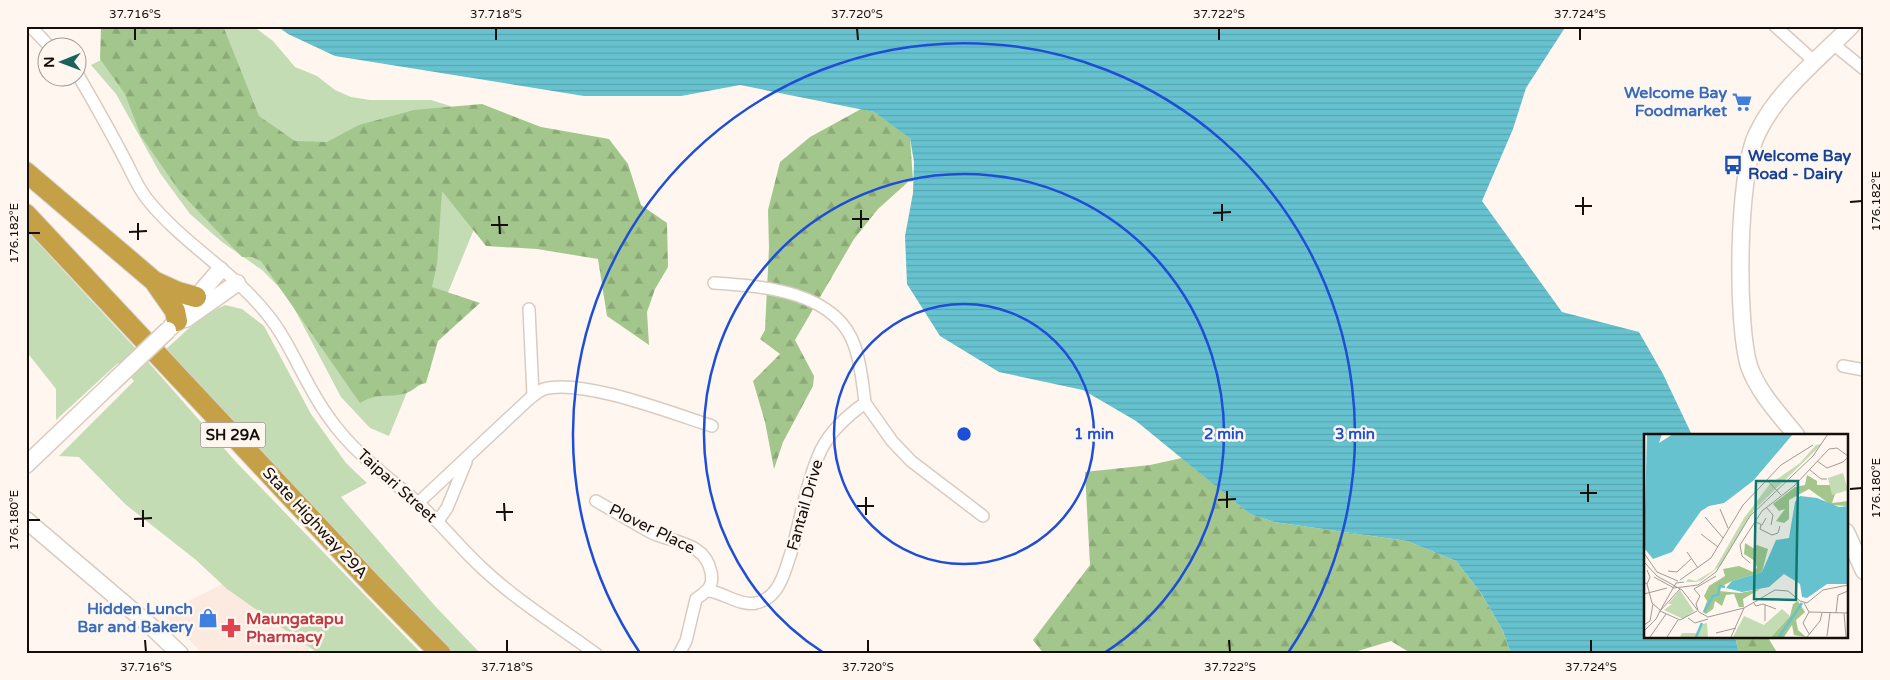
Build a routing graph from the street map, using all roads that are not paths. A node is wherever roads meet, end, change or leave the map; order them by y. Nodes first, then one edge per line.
1 (30, 26) edge
2 (1776, 26) edge
3 (1851, 26) edge
4 (41, 38) edge
5 (1833, 44) junction
6 (1815, 62) junction
7 (1864, 69) edge
8 (86, 88) edge
9 (26, 172) edge
10 (26, 214) edge
11 (220, 270) junction
12 (154, 281) junction
13 (237, 283) junction
14 (714, 283) dead end
15 (196, 297) junction
16 (529, 309) dead end
17 (172, 325) junction
18 (1842, 366) dead end
19 (1864, 370) edge
20 (533, 395) junction
21 (865, 404) junction
22 (712, 426) dead end
23 (1795, 434) edge
24 (470, 456) junction
25 (26, 465) edge
26 (596, 501) dead end
27 (418, 503) junction
28 (983, 516) dead end
29 (26, 520) edge
30 (438, 521) junction
31 (1848, 536) edge
32 (1864, 571) edge
33 (709, 591) junction
34 (180, 654) edge
35 (441, 654) edge
36 (596, 654) edge
37 (679, 654) edge

1 - 4 street
2 - 6 street
3 - 5 street
5 - 6 street
5 - 7 street
6 - 23 street
8 - 11 street, Taipari Street
9 - 12 highway
10 - 35 highway, State Highway 29A / SH 29A
11 - 13 street, Taipari Street
11 - 15 street
12 - 15 highway
12 - 17 highway
13 - 17 street
13 - 27 street, Taipari Street
14 - 21 street
15 - 17 street
16 - 20 street
17 - 25 street, bridge
18 - 19 street
20 - 22 street
20 - 24 street
21 - 28 street
21 - 33 street, Fantail Drive
24 - 27 street
24 - 30 street
26 - 33 street, Plover Place
27 - 30 street, Taipari Street
29 - 34 street
30 - 36 street, Taipari Street
31 - 32 street
33 - 37 street

